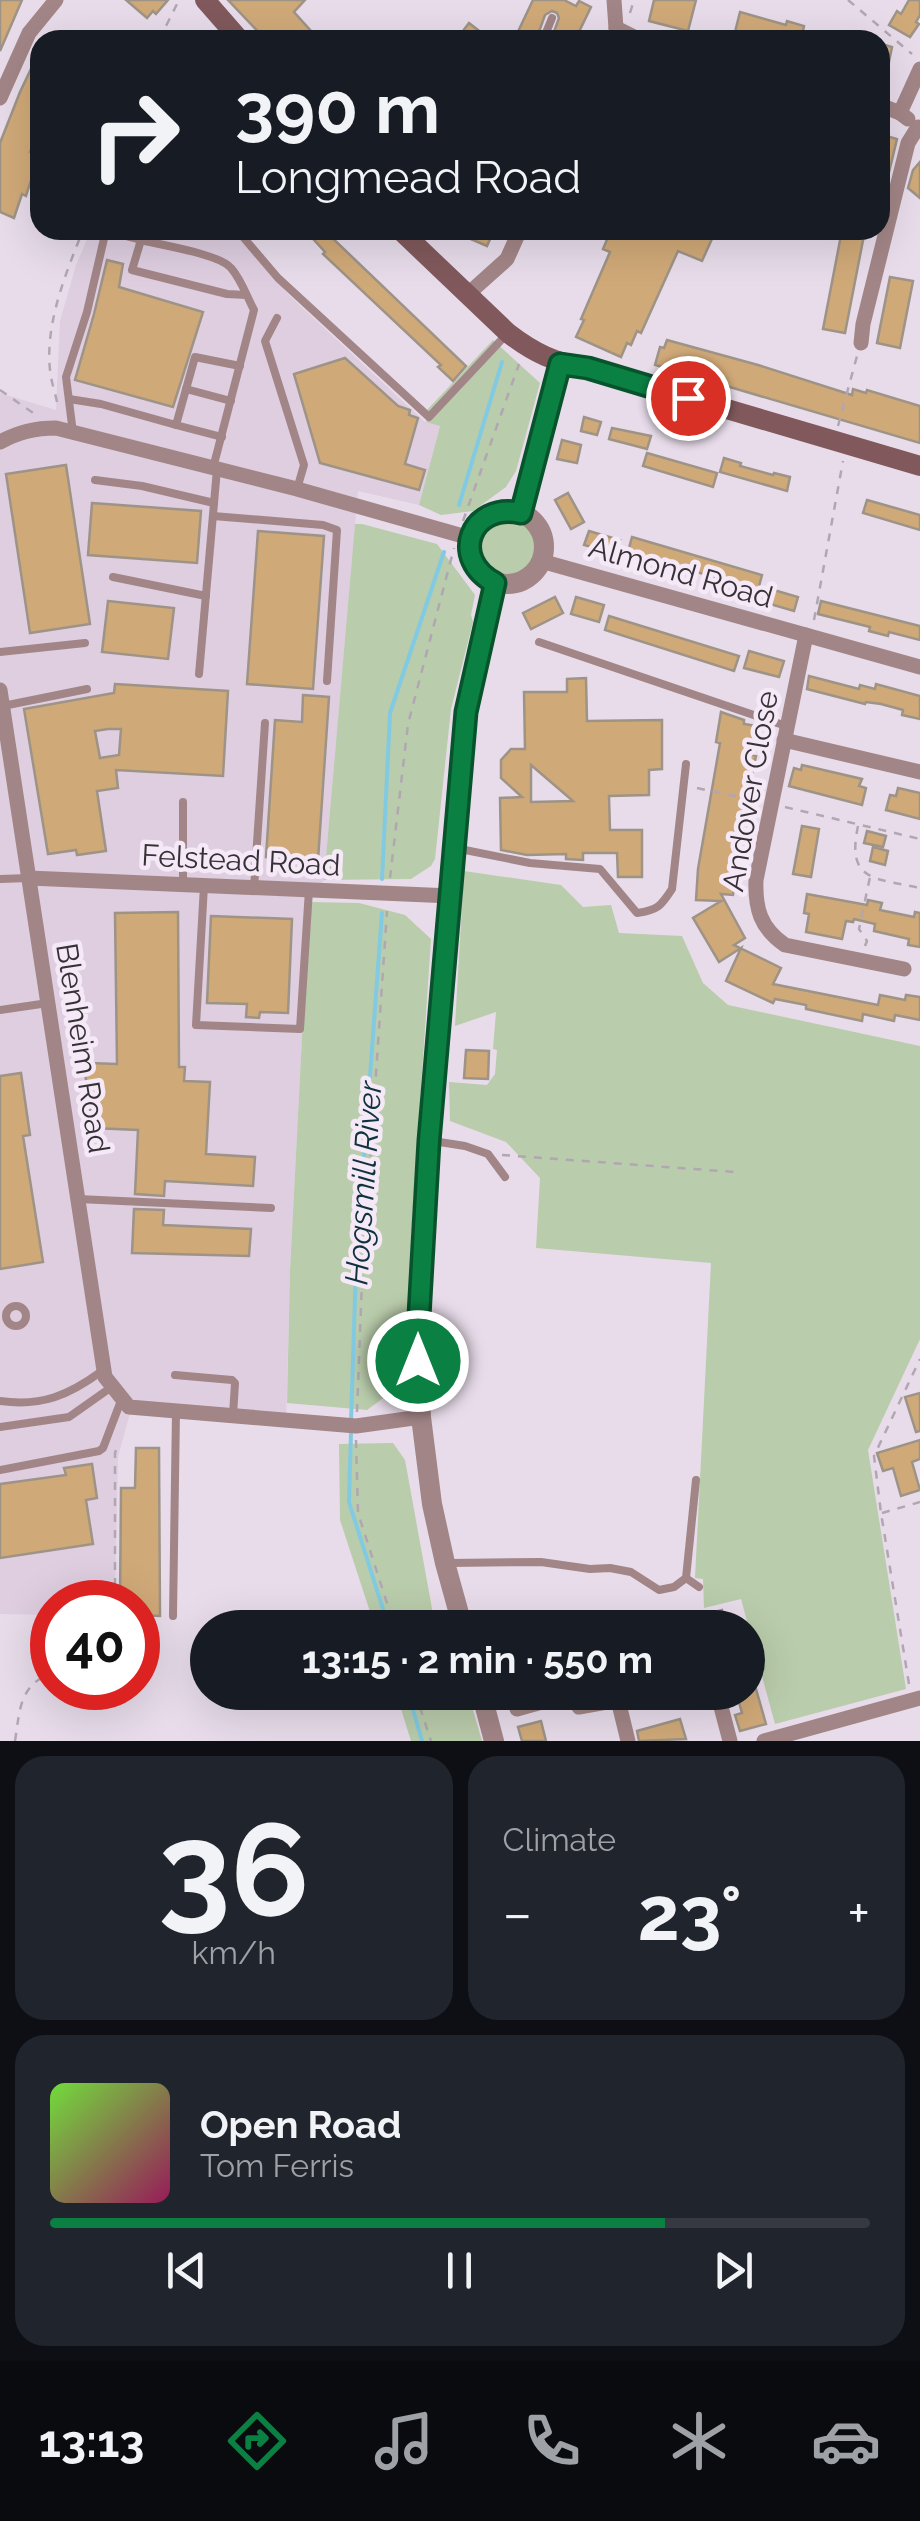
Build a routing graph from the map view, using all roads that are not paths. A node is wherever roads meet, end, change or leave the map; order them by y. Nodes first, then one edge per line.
1 (56, 0) edge
2 (205, 0) edge
3 (614, 0) edge
4 (552, 18) dead end
5 (31, 30) edge
6 (231, 30) edge
7 (547, 30) edge
8 (613, 30) edge
9 (30, 31) edge
10 (920, 70) edge
11 (0, 98) edge
12 (890, 109) edge
13 (900, 113) junction
14 (919, 128) edge
15 (890, 216) edge
16 (104, 240) edge
17 (141, 240) joint
18 (246, 240) edge
19 (411, 240) edge
20 (516, 240) edge
21 (884, 240) edge
22 (468, 294) junction
23 (246, 295) junction
24 (276, 318) dead end
25 (508, 333) junction
26 (861, 343) road end
27 (560, 364) junction
28 (240, 366) junction
29 (186, 389) junction
30 (69, 399) junction
31 (231, 401) junction
32 (176, 425) junction
33 (73, 433) junction
34 (222, 437) junction
35 (0, 442) edge
36 (920, 466) edge
37 (215, 468) junction
38 (96, 480) dead end
39 (297, 489) junction
40 (214, 503) junction
41 (521, 513) junction
42 (213, 516) junction
43 (464, 535) junction
44 (542, 561) junction
45 (113, 578) dead end
46 (495, 583) junction
47 (206, 596) junction
48 (809, 636) junction
49 (539, 642) dead end
50 (85, 643) dead end
51 (0, 652) edge
52 (920, 667) edge
53 (199, 674) dead end
54 (326, 682) dead end
55 (87, 689) dead end
56 (1, 698) edge
57 (265, 723) dead end
58 (785, 733) junction
59 (686, 764) dead end
60 (920, 772) edge
61 (183, 802) dead end
62 (454, 847) junction
63 (29, 878) junction
64 (0, 879) edge
65 (182, 884) junction
66 (204, 886) junction
67 (254, 888) junction
68 (309, 890) junction
69 (451, 896) junction
70 (904, 970) dead end
71 (48, 1002) junction
72 (0, 1010) edge
73 (429, 1141) junction
74 (505, 1177) dead end
75 (78, 1199) junction
76 (272, 1208) dead end
77 (104, 1370) junction
78 (175, 1376) dead end
79 (121, 1397) junction
80 (0, 1400) edge
81 (176, 1411) junction
82 (233, 1415) junction
83 (421, 1417) junction
84 (0, 1427) edge
85 (0, 1470) edge
86 (696, 1480) dead end
87 (445, 1563) junction
88 (686, 1578) junction
89 (698, 1586) dead end
90 (458, 1610) edge
91 (173, 1616) dead end
92 (916, 1700) edge
93 (485, 1710) edge
94 (620, 1710) edge
95 (722, 1710) edge
96 (494, 1741) edge
97 (628, 1741) edge
98 (730, 1741) edge
99 (764, 1741) edge

1 - 5 street
2 - 6 main road
3 - 8 street
4 - 7 lane
9 - 11 street
10 - 13 street
12 - 13 street
13 - 14 street
14 - 15 street
16 - 30 lane
17 - 23 lane
17 - 23 lane
18 - 25 lane
19 - 22 main road
20 - 22 street
21 - 26 street
22 - 25 main road
23 - 28 lane
24 - 39 lane
25 - 27 main road
27 - 36 main road
27 - 41 street
28 - 29 lane
28 - 31 lane
29 - 31 lane
29 - 32 lane
30 - 32 lane
30 - 33 lane
31 - 34 lane
32 - 34 lane
33 - 35 street
33 - 37 street
34 - 37 lane
37 - 39 street
37 - 40 lane
38 - 40 lane
39 - 43 street
40 - 42 lane
41 - 43 street
41 - 44 street
42 - 47 lane
42 - 54 lane
43 - 46 street
44 - 46 street
44 - 48 street, Almond Road
45 - 47 lane
46 - 62 street
47 - 53 lane
48 - 52 street, Almond Road
48 - 58 street, Andover Close
49 - 58 lane
50 - 51 lane
55 - 56 lane
56 - 63 street, Blenheim Road
57 - 67 lane
58 - 60 street
58 - 70 street, Andover Close
59 - 62 lane
61 - 65 lane
62 - 69 street
63 - 64 lane
63 - 65 street, Felstead Road
63 - 71 street, Blenheim Road
65 - 66 street, Felstead Road
66 - 67 street, Felstead Road
66 - 68 lane
67 - 68 street, Felstead Road
68 - 69 street, Felstead Road
69 - 73 street
71 - 72 lane
71 - 75 street, Blenheim Road
73 - 74 lane
73 - 83 street
75 - 76 lane
75 - 77 street, Blenheim Road
77 - 79 street, Blenheim Road
77 - 80 lane
78 - 82 lane
79 - 81 street
79 - 84 lane
79 - 85 lane
81 - 82 street
81 - 91 lane
82 - 83 street
83 - 87 street
86 - 88 lane
87 - 88 lane
87 - 90 street
88 - 89 lane
92 - 99 street
93 - 96 street
94 - 97 street
95 - 98 street

